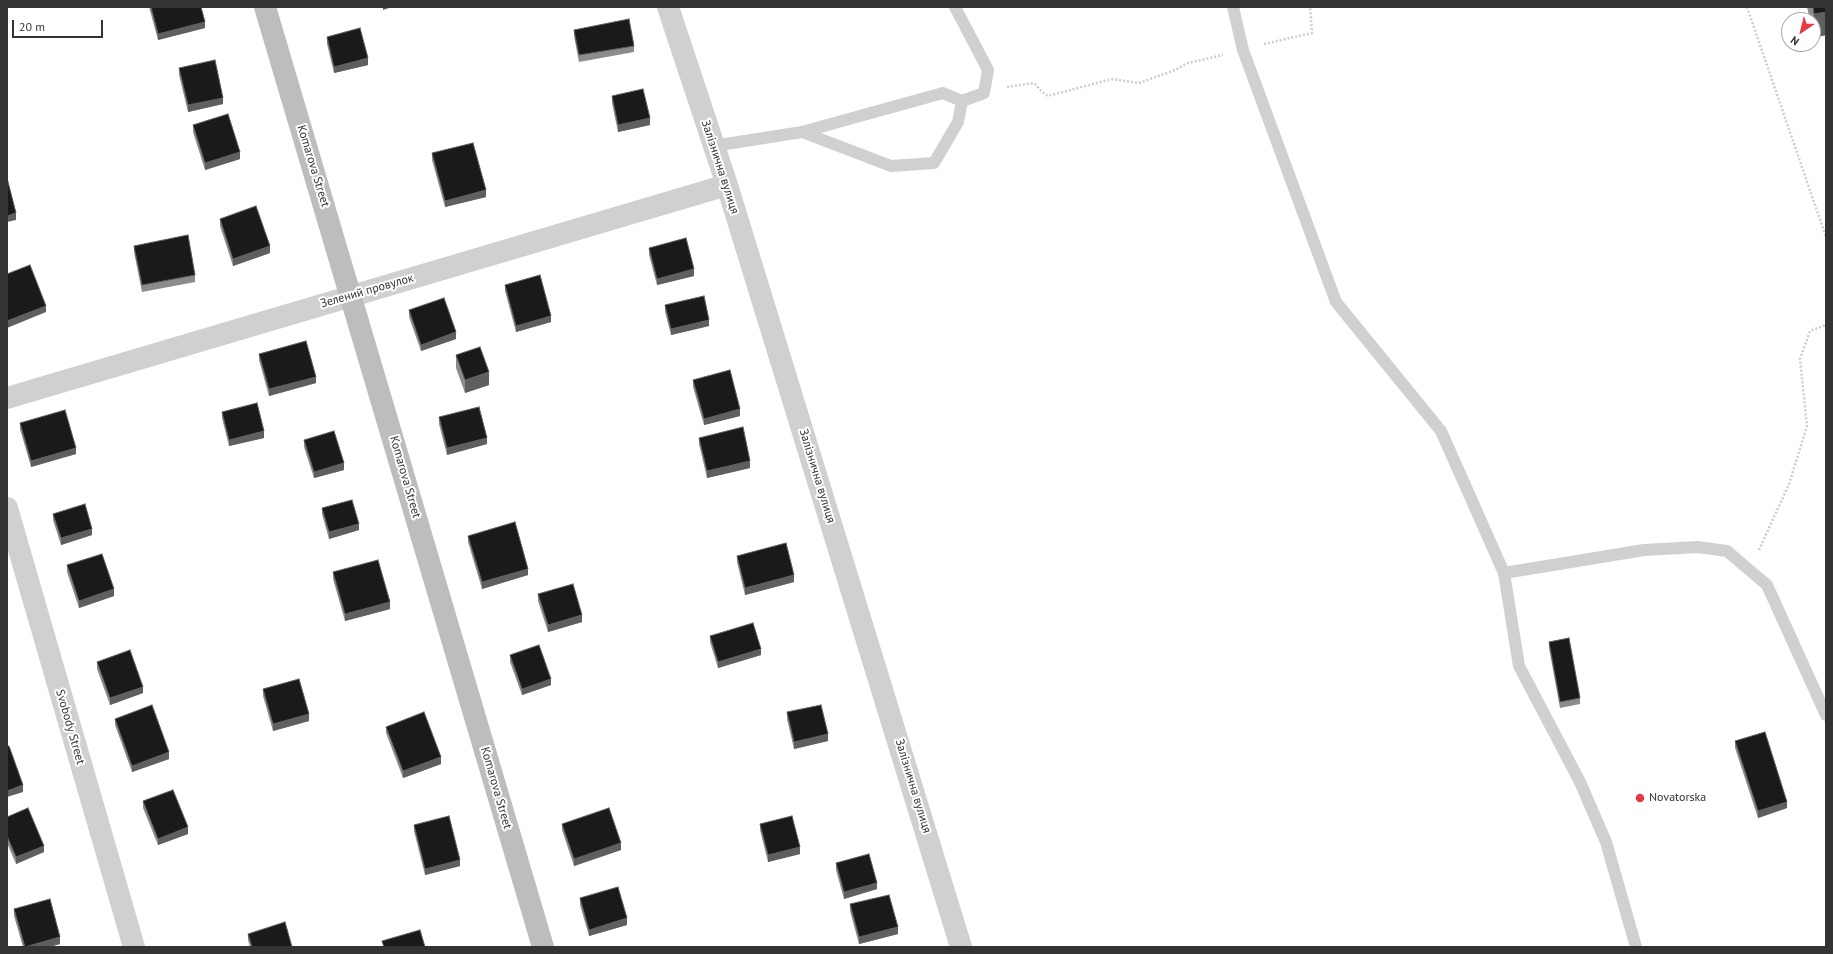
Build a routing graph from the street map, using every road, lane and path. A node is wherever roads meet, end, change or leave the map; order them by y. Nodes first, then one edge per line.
1 (265, 7) edge
2 (668, 7) edge
3 (955, 7) edge
4 (1233, 7) edge
5 (1310, 7) edge
6 (1747, 7) edge
7 (1242, 50) junction
8 (984, 93) junction
9 (962, 101) junction
10 (802, 132) junction
11 (714, 146) junction
12 (727, 185) junction
13 (1826, 237) edge
14 (351, 295) junction
15 (1826, 325) edge
16 (7, 398) edge
17 (7, 508) edge
18 (1744, 565) junction
19 (1504, 573) junction
20 (1826, 715) edge
21 (134, 947) edge
22 (544, 947) edge
23 (961, 947) edge
24 (1636, 947) edge

1 - 14 main road, Komarova Street
2 - 11 street, Залізнична вулиця
3 - 8 lane
4 - 7 lane
5 - 7 path
6 - 13 path
7 - 8 path
7 - 19 lane
8 - 9 lane
9 - 10 lane
9 - 10 lane
10 - 11 lane
11 - 12 street, Залізнична вулиця
12 - 14 street, Зелений провулок
12 - 23 street, Залізнична вулиця
14 - 16 street, Зелений провулок
14 - 22 main road, Komarova Street
15 - 18 path
17 - 21 street, Svobody Street
18 - 19 lane
18 - 20 lane
19 - 24 lane

